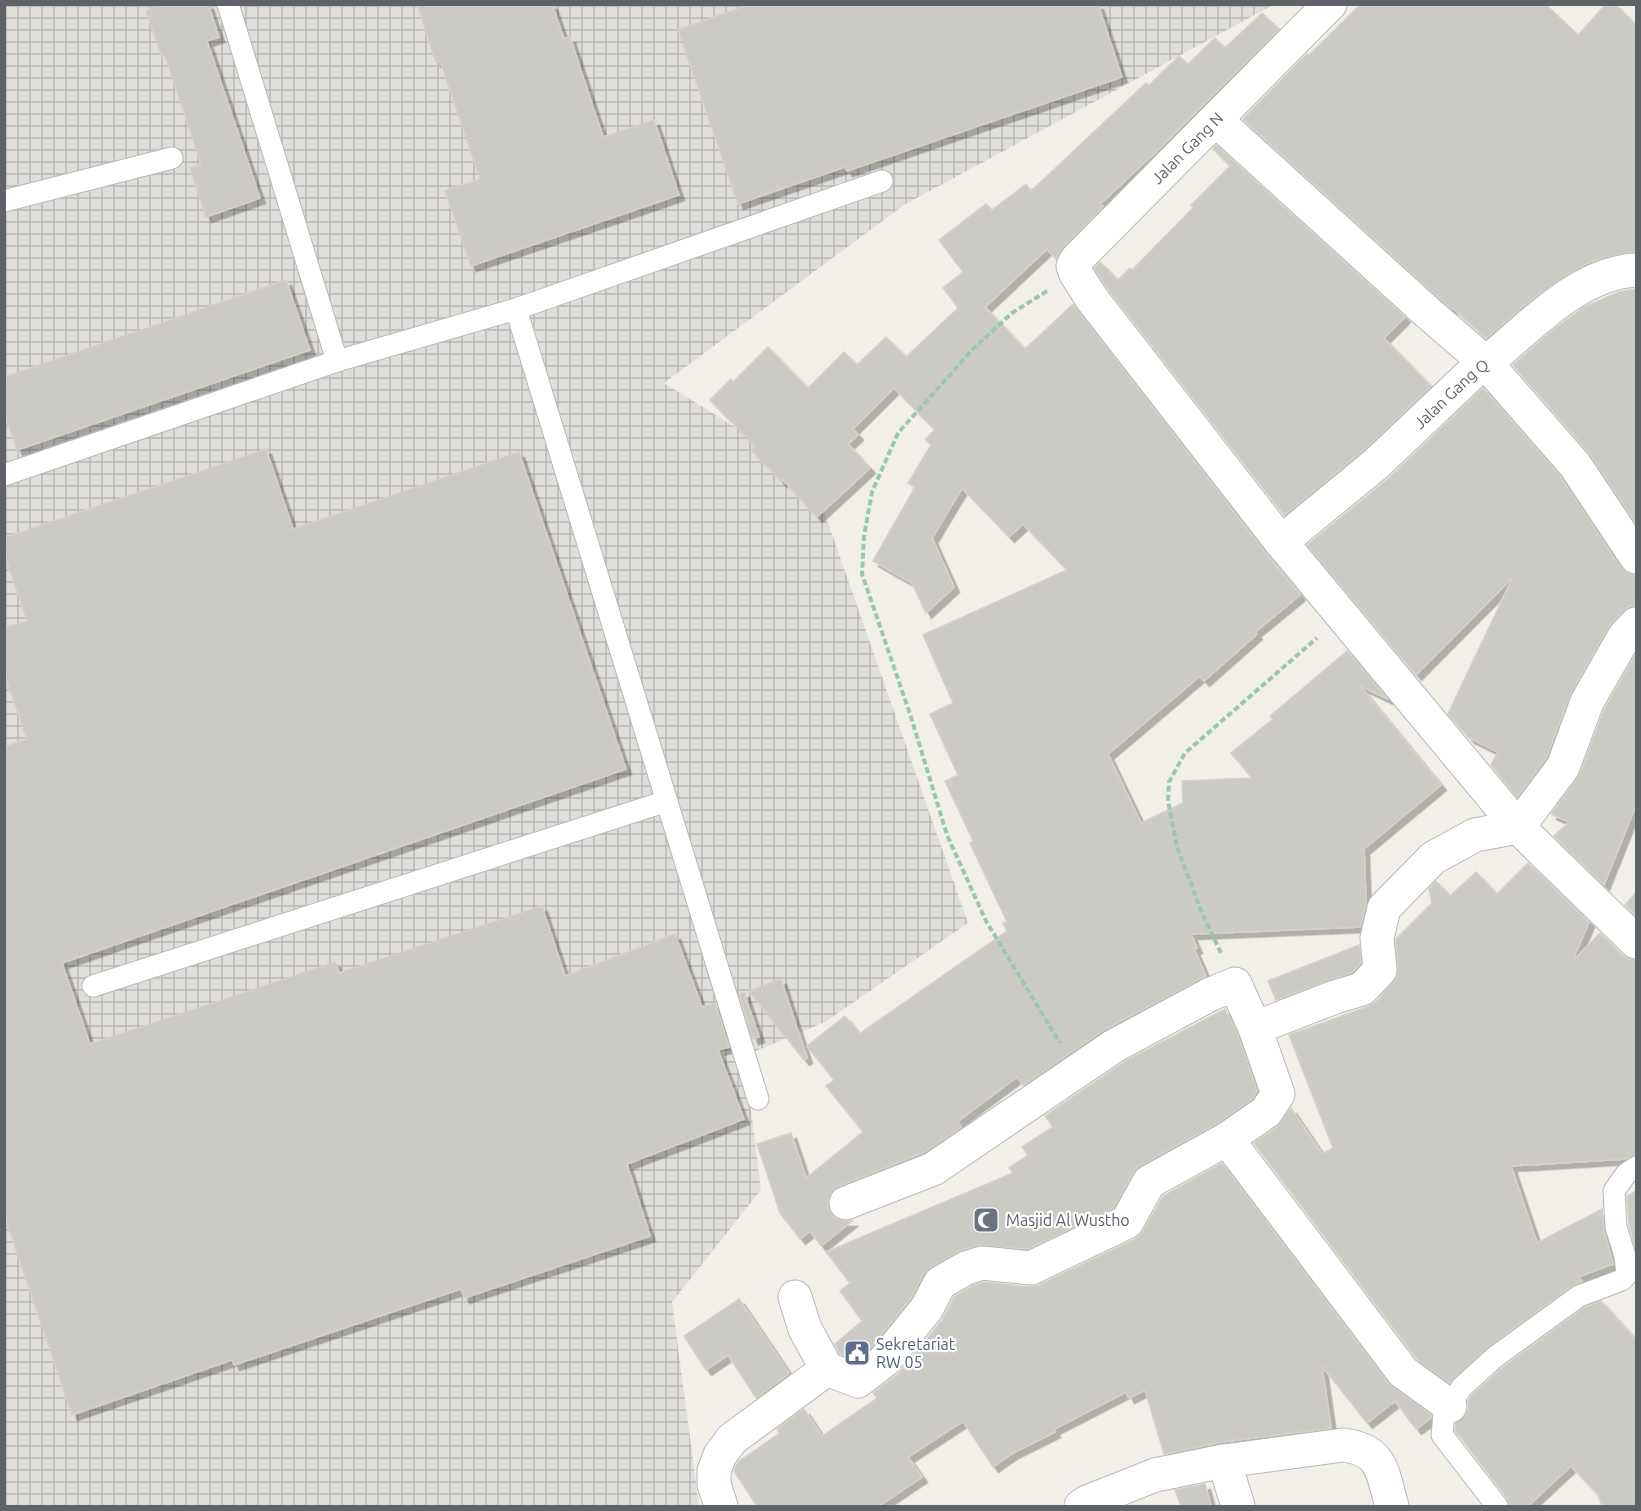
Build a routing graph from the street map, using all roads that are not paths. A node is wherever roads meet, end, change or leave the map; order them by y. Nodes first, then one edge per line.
1 (228, 4) edge
2 (1329, 4) edge
3 (1216, 120) junction
4 (172, 158) dead end
5 (882, 181) dead end
6 (4, 201) edge
7 (1636, 270) edge
8 (516, 309) junction
9 (337, 361) junction
10 (1486, 363) junction
11 (4, 475) edge
12 (1281, 542) junction
13 (1636, 557) edge
14 (1636, 624) edge
15 (667, 801) junction
16 (1518, 827) junction
17 (1636, 942) edge
18 (93, 986) dead end
19 (1255, 1028) junction
20 (758, 1099) dead end
21 (1227, 1139) junction
22 (1636, 1167) edge
23 (846, 1203) dead end
24 (795, 1297) dead end
25 (827, 1369) junction
26 (1450, 1406) junction
27 (1224, 1461) junction
28 (1086, 1505) edge
29 (721, 1506) edge
30 (1238, 1506) edge
31 (1392, 1506) edge
32 (1497, 1506) edge

1 - 9 lane
2 - 3 street, Jalan Gang N
3 - 10 street
3 - 12 street, Jalan Gang N
4 - 6 lane
5 - 8 lane
7 - 10 street, Jalan Gang Q
8 - 9 lane
8 - 15 lane
9 - 11 lane
10 - 12 street, Jalan Gang Q
10 - 13 street
12 - 16 street
14 - 16 street
15 - 18 lane
15 - 20 lane
16 - 17 street
16 - 19 street
19 - 21 street
19 - 23 street
21 - 25 street
21 - 26 street
22 - 26 lane
24 - 25 street
25 - 29 street
26 - 32 lane
27 - 28 street
27 - 30 street
27 - 31 street

